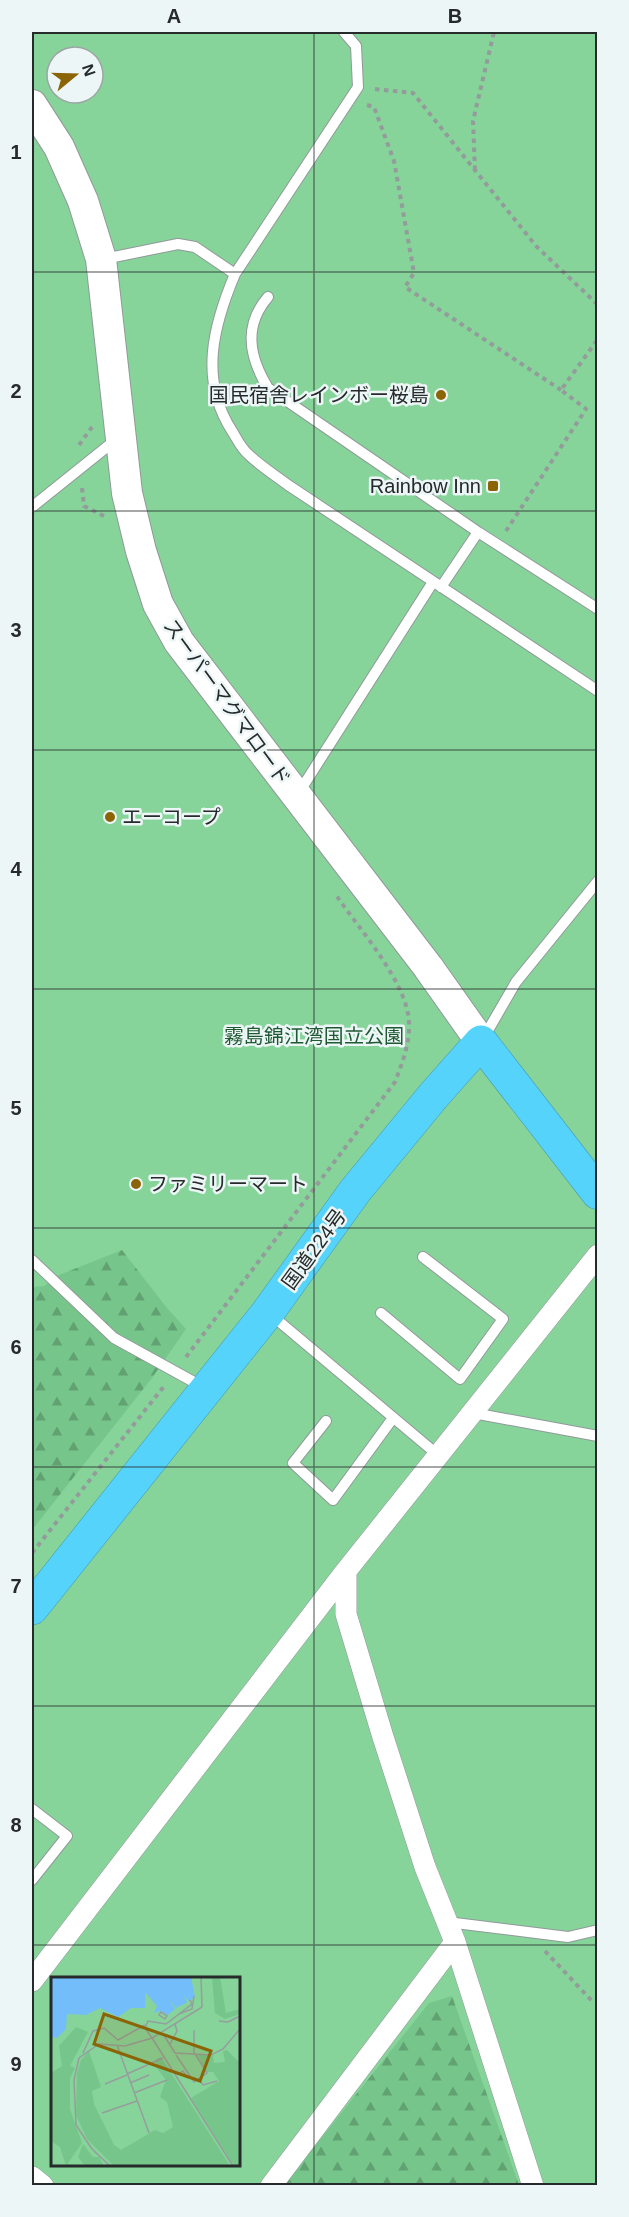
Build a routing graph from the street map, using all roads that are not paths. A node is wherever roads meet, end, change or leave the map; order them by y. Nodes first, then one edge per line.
1 (344, 32) edge
2 (32, 105) edge
3 (101, 260) junction
4 (235, 274) junction
5 (268, 297) dead end
6 (122, 435) junction
7 (32, 507) edge
8 (478, 532) junction
9 (437, 584) junction
10 (597, 609) edge
11 (597, 691) edge
12 (296, 797) junction
13 (597, 881) edge
14 (482, 1042) junction
15 (597, 1193) edge
16 (597, 1255) edge
17 (423, 1257) dead end
18 (32, 1260) edge
19 (268, 1312) junction
20 (381, 1313) dead end
21 (207, 1388) junction
22 (474, 1413) junction
23 (393, 1418) junction
24 (326, 1421) dead end
25 (597, 1436) edge
26 (439, 1456) junction
27 (346, 1571) junction
28 (32, 1608) edge
29 (32, 1809) edge
30 (32, 1880) edge
31 (597, 1930) edge
32 (451, 1932) junction
33 (32, 1981) edge
34 (32, 2177) edge
35 (42, 2186) edge
36 (271, 2186) edge
37 (533, 2186) edge

1 - 4 lane
2 - 3 street, スーパーマグマロード
3 - 4 lane
3 - 6 street, スーパーマグマロード
4 - 9 lane
5 - 8 lane
6 - 7 lane
6 - 12 street, スーパーマグマロード
8 - 9 lane
8 - 10 lane
9 - 11 lane
9 - 12 lane
12 - 14 street, スーパーマグマロード
13 - 14 lane
14 - 15 highway
14 - 19 highway, 国道224号
16 - 22 street
17 - 20 lane
18 - 21 lane
19 - 21 highway, 国道224号
19 - 23 lane
21 - 28 highway, 国道224号
22 - 25 lane
22 - 26 street
23 - 24 lane
23 - 26 lane
26 - 27 street
27 - 32 street
27 - 33 street
29 - 30 lane
31 - 32 lane
32 - 36 street
32 - 37 street
34 - 35 street

